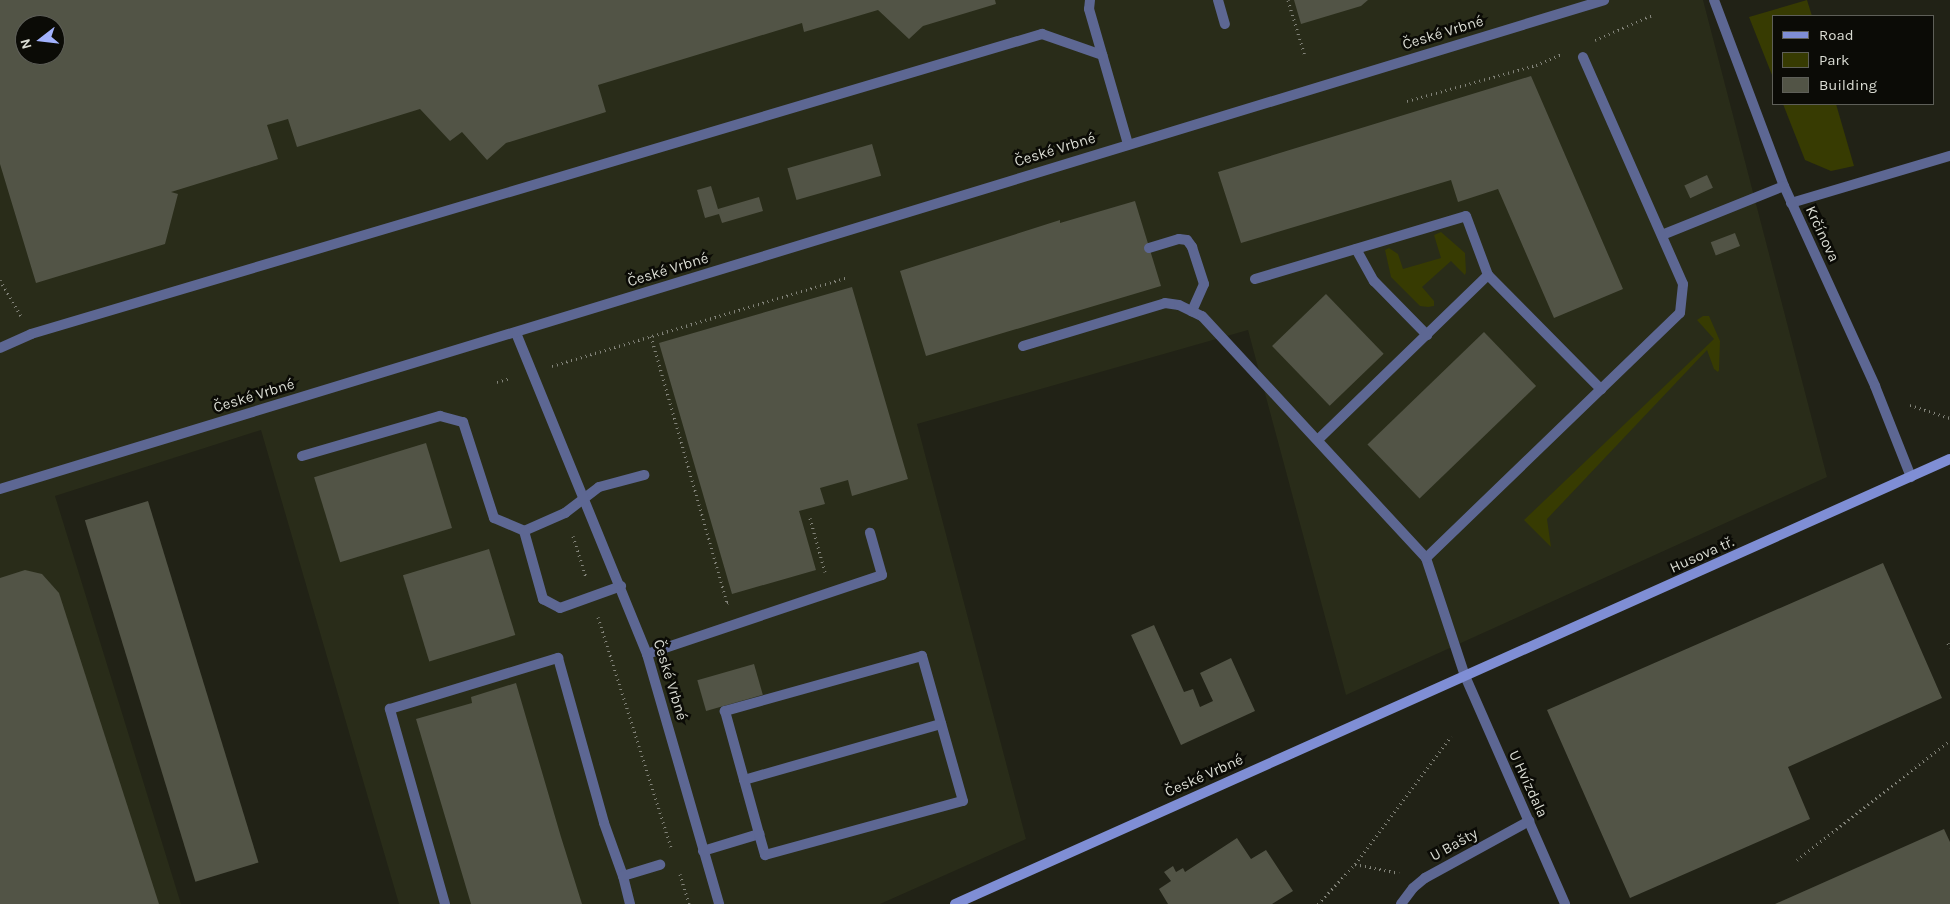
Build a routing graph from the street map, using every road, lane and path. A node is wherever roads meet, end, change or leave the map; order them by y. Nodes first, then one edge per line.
1 (1090, 0) edge
2 (1218, 0) edge
3 (1288, 0) edge
4 (1604, 0) edge
5 (1714, 0) edge
6 (1652, 15) dead end
7 (1225, 24) dead end
8 (1589, 42) dead end
9 (1571, 50) dead end
10 (1102, 55) junction
11 (1305, 56) dead end
12 (1582, 56) dead end
13 (1407, 101) dead end
14 (1128, 144) junction
15 (1950, 156) edge
16 (1784, 186) junction
17 (1791, 203) junction
18 (1662, 235) junction
19 (1149, 248) dead end
20 (1356, 249) junction
21 (1488, 275) junction
22 (846, 278) dead end
23 (1255, 279) dead end
24 (0, 280) edge
25 (1192, 311) junction
26 (516, 333) junction
27 (31, 334) junction
28 (651, 336) junction
29 (1427, 336) junction
30 (1023, 346) dead end
31 (0, 348) edge
32 (531, 372) junction
33 (510, 378) junction
34 (497, 382) dead end
35 (514, 387) dead end
36 (1601, 389) junction
37 (1910, 405) dead end
38 (1950, 418) edge
39 (1318, 440) junction
40 (302, 456) dead end
41 (1950, 459) edge
42 (644, 475) dead end
43 (1911, 477) junction
44 (0, 489) edge
45 (586, 498) junction
46 (565, 513) junction
47 (810, 518) dead end
48 (524, 532) junction
49 (870, 533) dead end
50 (1426, 558) junction
51 (817, 578) dead end
52 (621, 586) junction
53 (592, 596) junction
54 (734, 600) dead end
55 (1948, 644) dead end
56 (1950, 648) edge
57 (647, 654) junction
58 (1465, 676) junction
59 (941, 724) junction
60 (1451, 736) dead end
61 (1950, 740) edge
62 (744, 780) junction
63 (1529, 821) junction
64 (759, 834) junction
65 (672, 850) dead end
66 (703, 850) junction
67 (1797, 860) dead end
68 (1356, 864) junction
69 (660, 865) dead end
70 (678, 868) dead end
71 (623, 876) junction
72 (1425, 878) junction
73 (445, 904) edge
74 (630, 904) edge
75 (689, 904) edge
76 (719, 904) edge
77 (955, 904) edge
78 (1318, 904) edge
79 (1402, 904) edge
80 (1565, 904) edge

1 - 10 street
2 - 7 street
3 - 11 path
4 - 14 street, České Vrbné
5 - 16 street, Krčínova
6 - 8 path
9 - 13 path
10 - 14 street
10 - 27 street
12 - 18 street
14 - 26 street, České Vrbné
15 - 17 street
16 - 17 street, Krčínova
16 - 18 street
17 - 43 street, Krčínova
18 - 36 street
19 - 25 street
20 - 21 street
20 - 23 street
20 - 29 street
21 - 29 street
21 - 36 street
22 - 28 path
24 - 27 path
25 - 30 street
25 - 39 street
26 - 32 street, České Vrbné
26 - 44 street, České Vrbné
27 - 31 street
28 - 32 path
28 - 54 path
29 - 39 street
32 - 33 path
32 - 45 street, České Vrbné
33 - 34 path
33 - 35 path
36 - 50 street
37 - 38 path
39 - 50 street
40 - 48 street
41 - 43 street, Husova tř.
42 - 45 street
43 - 58 street, Husova tř.
45 - 46 street
45 - 52 street, České Vrbné
46 - 48 street
46 - 53 path
47 - 51 path
48 - 53 street
49 - 57 street
50 - 58 street, U Hvízdala
52 - 53 street
52 - 57 street, České Vrbné
53 - 65 path
55 - 56 path
57 - 66 street, České Vrbné
58 - 63 street, U Hvízdala
58 - 77 street, České Vrbné
59 - 62 street
59 - 62 street
59 - 64 street
60 - 68 path
61 - 67 path
62 - 64 street
63 - 72 street, U Bašty
63 - 80 street, U Hvízdala
64 - 66 street
66 - 76 street, České Vrbné
68 - 72 path
68 - 78 path
69 - 71 street
70 - 75 path
71 - 73 street
71 - 74 street
72 - 79 street, U Bašty

